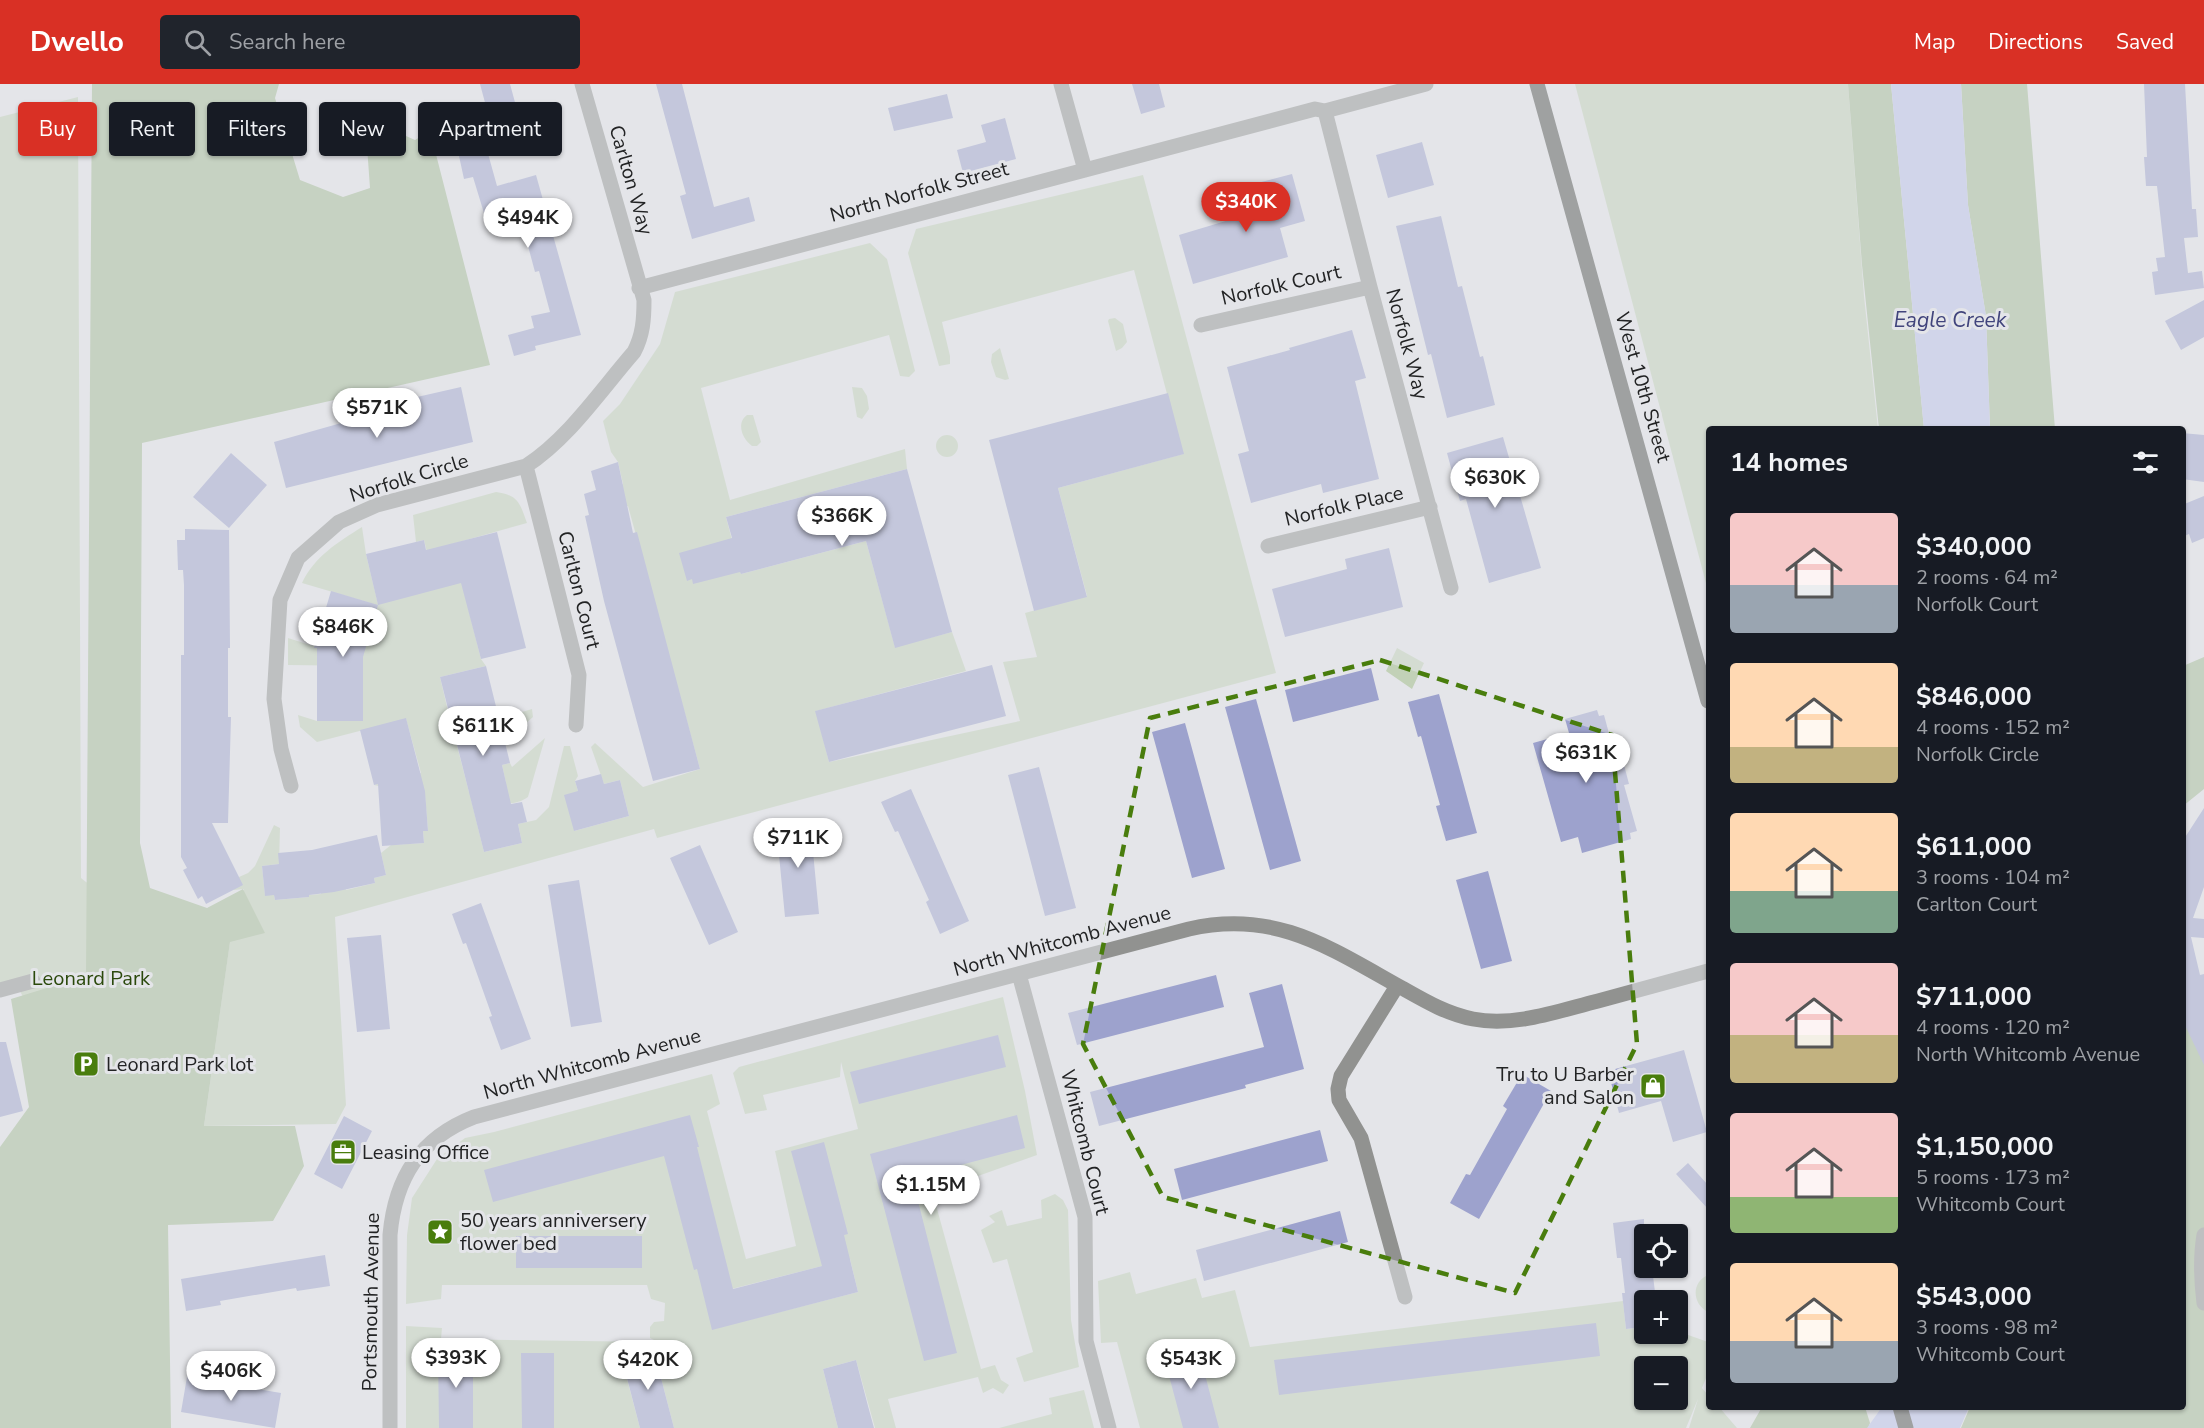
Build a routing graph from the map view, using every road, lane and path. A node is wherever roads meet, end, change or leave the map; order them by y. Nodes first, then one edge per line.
1 (582, 84) edge
2 (1061, 84) edge
3 (1426, 84) edge
4 (1537, 84) edge
5 (1325, 111) junction
6 (1085, 170) junction
7 (1370, 287) junction
8 (639, 288) junction
9 (1201, 325) dead end
10 (526, 466) junction
11 (1430, 507) junction
12 (1268, 546) dead end
13 (1451, 588) dead end
14 (1706, 694) edge
15 (576, 725) dead end
16 (291, 786) dead end
17 (1706, 972) edge
18 (1018, 974) junction
19 (33, 981) dead end
20 (1397, 986) junction
21 (0, 990) edge
22 (424, 1150) joint
23 (2204, 1235) edge
24 (1405, 1297) dead end
25 (2204, 1304) edge
26 (1901, 1410) edge
27 (390, 1428) edge
28 (1109, 1428) edge
29 (1906, 1428) edge

1 - 8 street, Carlton Way
2 - 6 street
3 - 5 street, North Norfolk Street
4 - 14 main road, West 10th Street
5 - 6 street, North Norfolk Street
5 - 7 street, Norfolk Way
6 - 8 street, North Norfolk Street
7 - 9 street, Norfolk Court
7 - 11 street, Norfolk Way
8 - 10 street
10 - 15 street, Carlton Court
10 - 16 street, Norfolk Circle
11 - 12 street, Norfolk Place
11 - 13 street, Norfolk Way
17 - 20 street, North Whitcomb Avenue
18 - 20 street, North Whitcomb Avenue
18 - 22 street, North Whitcomb Avenue
18 - 28 street, Whitcomb Court
19 - 21 street
20 - 24 street
22 - 27 street, Portsmouth Avenue
23 - 25 street
26 - 29 main road

